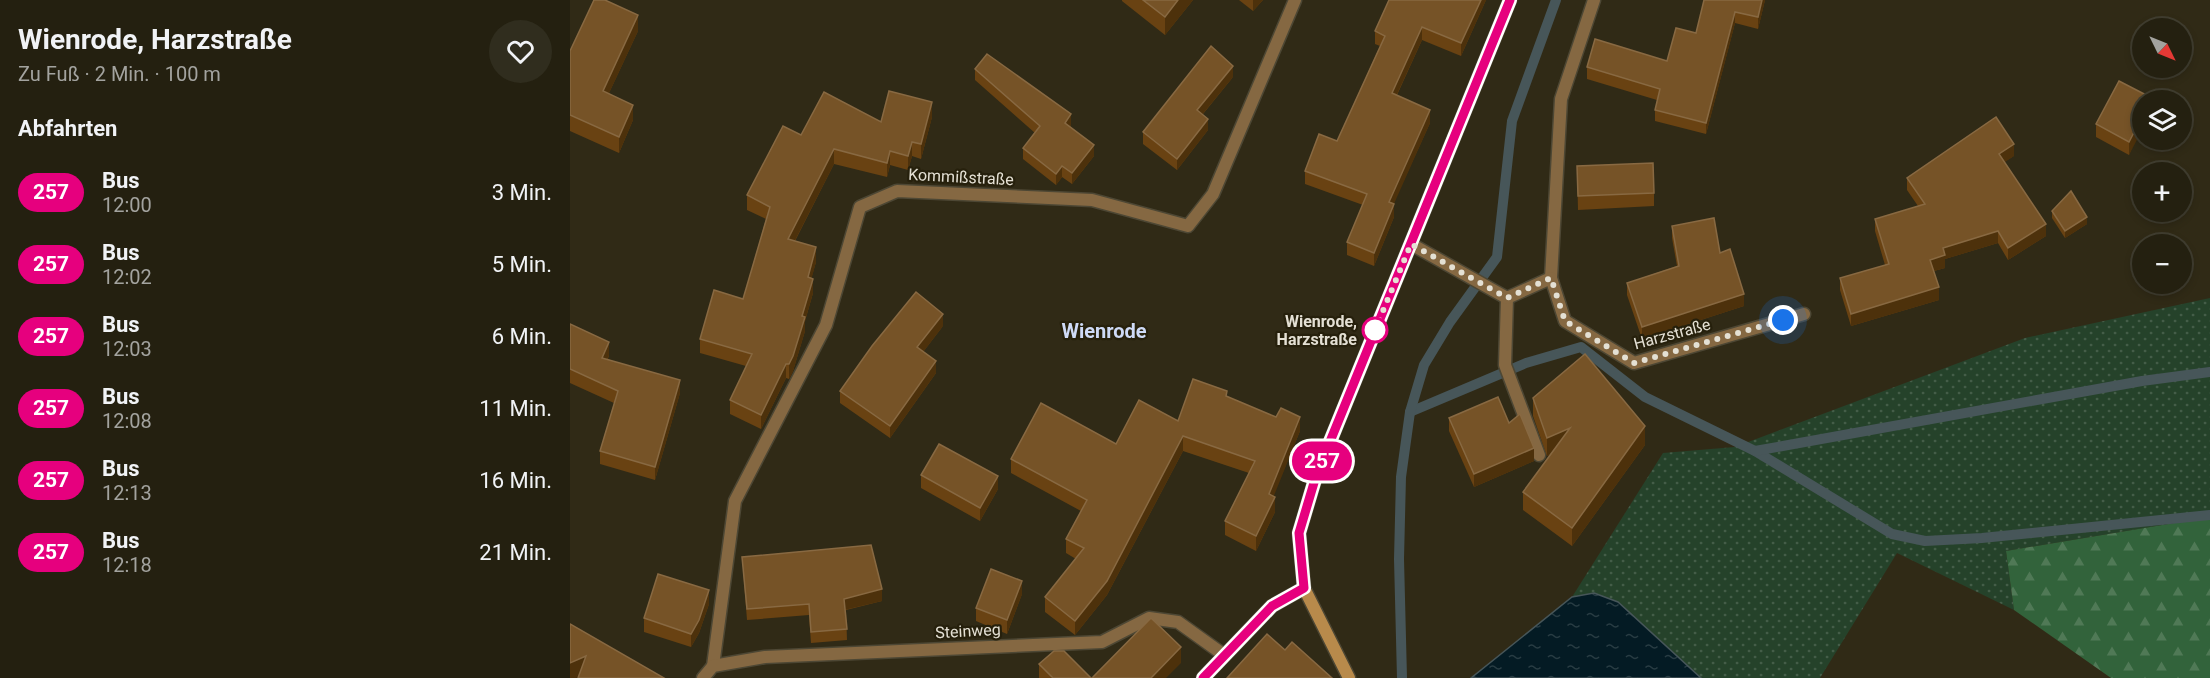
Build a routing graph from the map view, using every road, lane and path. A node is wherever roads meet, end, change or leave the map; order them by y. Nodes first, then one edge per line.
1 (1295, 0) edge
2 (1510, 0) edge
3 (1594, 0) edge
4 (1411, 244) junction
5 (1551, 278) junction
6 (1502, 295) junction
7 (1804, 314) dead end
8 (1539, 455) dead end
9 (1304, 588) junction
10 (1224, 656) junction
11 (713, 666) junction
12 (702, 678) edge
13 (1203, 678) edge
14 (1349, 678) edge

1 - 11 street, Kommißstraße
2 - 4 main road
3 - 5 street, Harzstraße
4 - 6 street
4 - 9 main road
5 - 6 street
5 - 7 street, Harzstraße
6 - 8 street
9 - 10 street
9 - 14 main road
10 - 11 street, Steinweg
10 - 13 street
11 - 12 street

